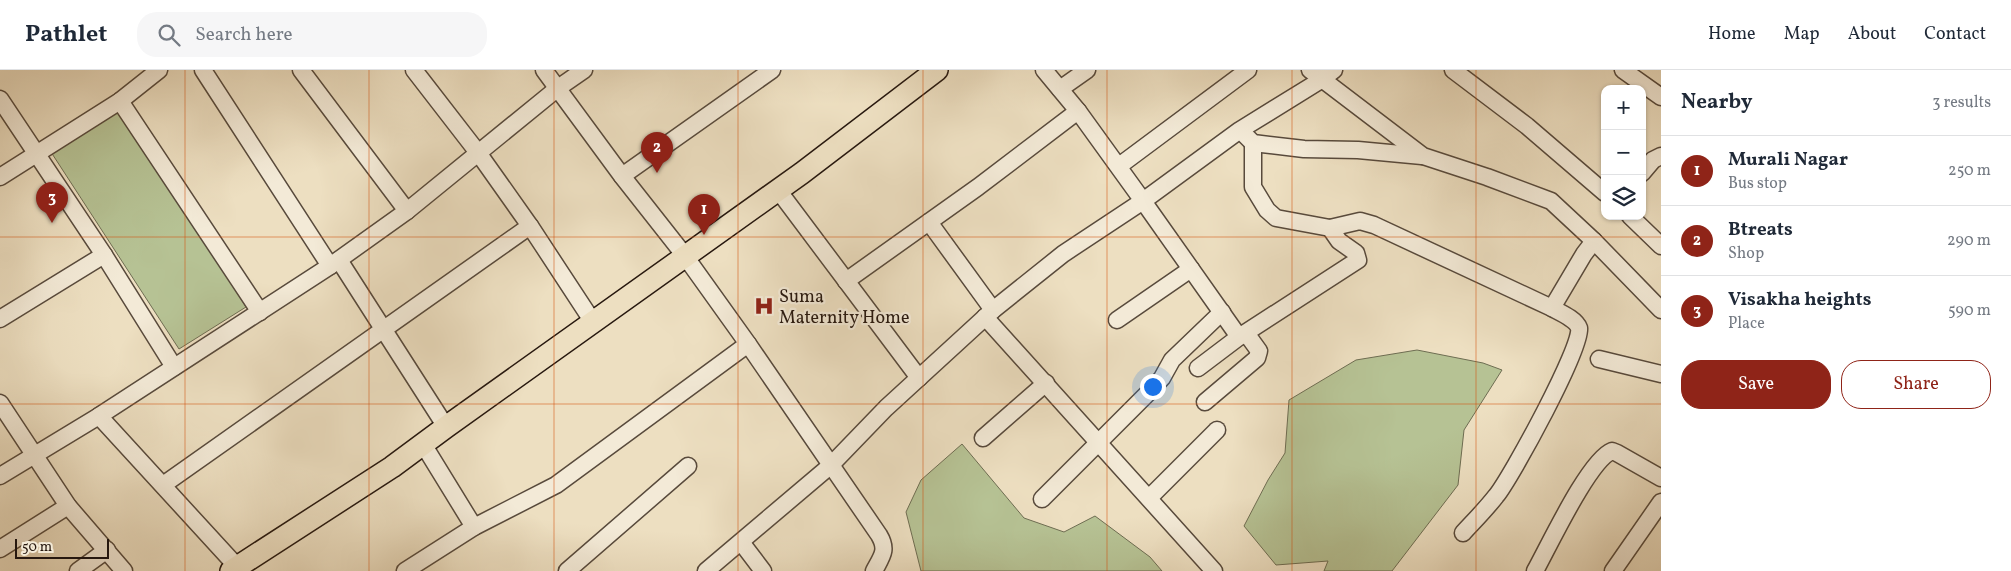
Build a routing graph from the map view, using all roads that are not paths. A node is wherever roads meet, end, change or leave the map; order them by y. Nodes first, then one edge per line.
1 (159, 70) edge
2 (203, 70) edge
3 (301, 70) edge
4 (414, 70) edge
5 (544, 70) edge
6 (584, 70) edge
7 (772, 70) edge
8 (1044, 70) edge
9 (1087, 70) edge
10 (1248, 70) edge
11 (1453, 70) edge
12 (1623, 70) edge
13 (929, 72) edge
14 (1321, 73) edge
15 (558, 88) junction
16 (1060, 89) junction
17 (1661, 97) edge
18 (0, 99) edge
19 (120, 101) junction
20 (1078, 112) junction
21 (1240, 130) junction
22 (1253, 143) junction
23 (37, 154) junction
24 (479, 154) junction
25 (1423, 156) junction
26 (1661, 156) edge
27 (1118, 166) junction
28 (1646, 168) edge
29 (622, 176) junction
30 (0, 177) edge
31 (778, 190) junction
32 (1601, 190) edge
33 (1143, 202) junction
34 (407, 211) junction
35 (1634, 220) edge
36 (929, 222) junction
37 (530, 226) junction
38 (1330, 228) junction
39 (1594, 241) junction
40 (1661, 246) edge
41 (104, 255) junction
42 (685, 256) junction
43 (335, 263) junction
44 (1191, 268) junction
45 (846, 280) junction
46 (1552, 308) junction
47 (1661, 310) edge
48 (260, 312) junction
49 (1222, 312) junction
50 (989, 314) junction
51 (0, 319) edge
52 (1117, 320) dead end
53 (593, 322) junction
54 (384, 330) junction
55 (1242, 335) junction
56 (748, 344) junction
57 (1599, 359) dead end
58 (174, 368) junction
59 (1198, 368) dead end
60 (1661, 374) edge
61 (919, 378) junction
62 (1046, 383) junction
63 (1205, 402) dead end
64 (0, 403) edge
65 (99, 416) junction
66 (446, 426) junction
67 (1217, 430) dead end
68 (984, 438) dead end
69 (1100, 442) junction
70 (423, 444) junction
71 (34, 456) junction
72 (688, 466) dead end
73 (830, 466) junction
74 (0, 476) edge
75 (1661, 478) edge
76 (163, 486) junction
77 (1042, 498) dead end
78 (1149, 498) junction
79 (1661, 502) edge
80 (68, 506) junction
81 (474, 527) junction
82 (1463, 533) dead end
83 (741, 542) junction
84 (0, 549) edge
85 (106, 550) junction
86 (237, 570) edge
87 (78, 571) edge
88 (124, 571) edge
89 (406, 571) edge
90 (567, 571) edge
91 (706, 571) edge
92 (762, 571) edge
93 (874, 571) edge
94 (1214, 571) edge
95 (1535, 571) edge
96 (1613, 571) edge

1 - 19 street
2 - 43 street
3 - 34 street
4 - 24 street
5 - 15 street
6 - 15 street
7 - 29 street
8 - 16 street
9 - 16 street
10 - 27 street
11 - 32 street
12 - 17 street
13 - 31 main road
14 - 21 street
14 - 25 street
15 - 24 street
15 - 29 street
16 - 20 street
18 - 23 street
19 - 23 street
19 - 48 street
20 - 27 street
20 - 36 street
21 - 22 street
21 - 33 street
22 - 25 street
22 - 38 street
23 - 30 street
23 - 41 street
24 - 34 street
24 - 37 street
25 - 39 street
26 - 28 street
27 - 33 street
29 - 42 street
31 - 42 main road
31 - 45 street
33 - 44 street
33 - 50 street
34 - 43 street
35 - 40 street
36 - 45 street
36 - 50 street
37 - 53 street
37 - 54 street
38 - 46 street
38 - 55 street
39 - 46 street
39 - 47 street
41 - 51 street
41 - 58 street
42 - 53 main road
42 - 56 street
43 - 48 street
43 - 54 street
44 - 49 street
44 - 52 street
45 - 61 street
46 - 82 street
48 - 58 street
49 - 55 street
49 - 69 street
50 - 61 street
50 - 62 street
53 - 66 main road
54 - 66 street
54 - 76 street
55 - 59 street
55 - 63 street
56 - 73 street
56 - 81 street
57 - 60 street
58 - 65 street
61 - 73 street
62 - 68 street
62 - 69 street
64 - 71 street
65 - 71 street
65 - 76 street
66 - 70 main road
67 - 78 street
69 - 77 street
69 - 78 street
70 - 81 street
70 - 86 main road
71 - 74 street
71 - 80 street
72 - 90 street
73 - 83 street
73 - 93 street
75 - 95 street
76 - 86 street
78 - 94 street
79 - 96 street
80 - 84 street
80 - 85 street
81 - 89 street
83 - 91 street
83 - 92 street
85 - 87 street
85 - 88 street

